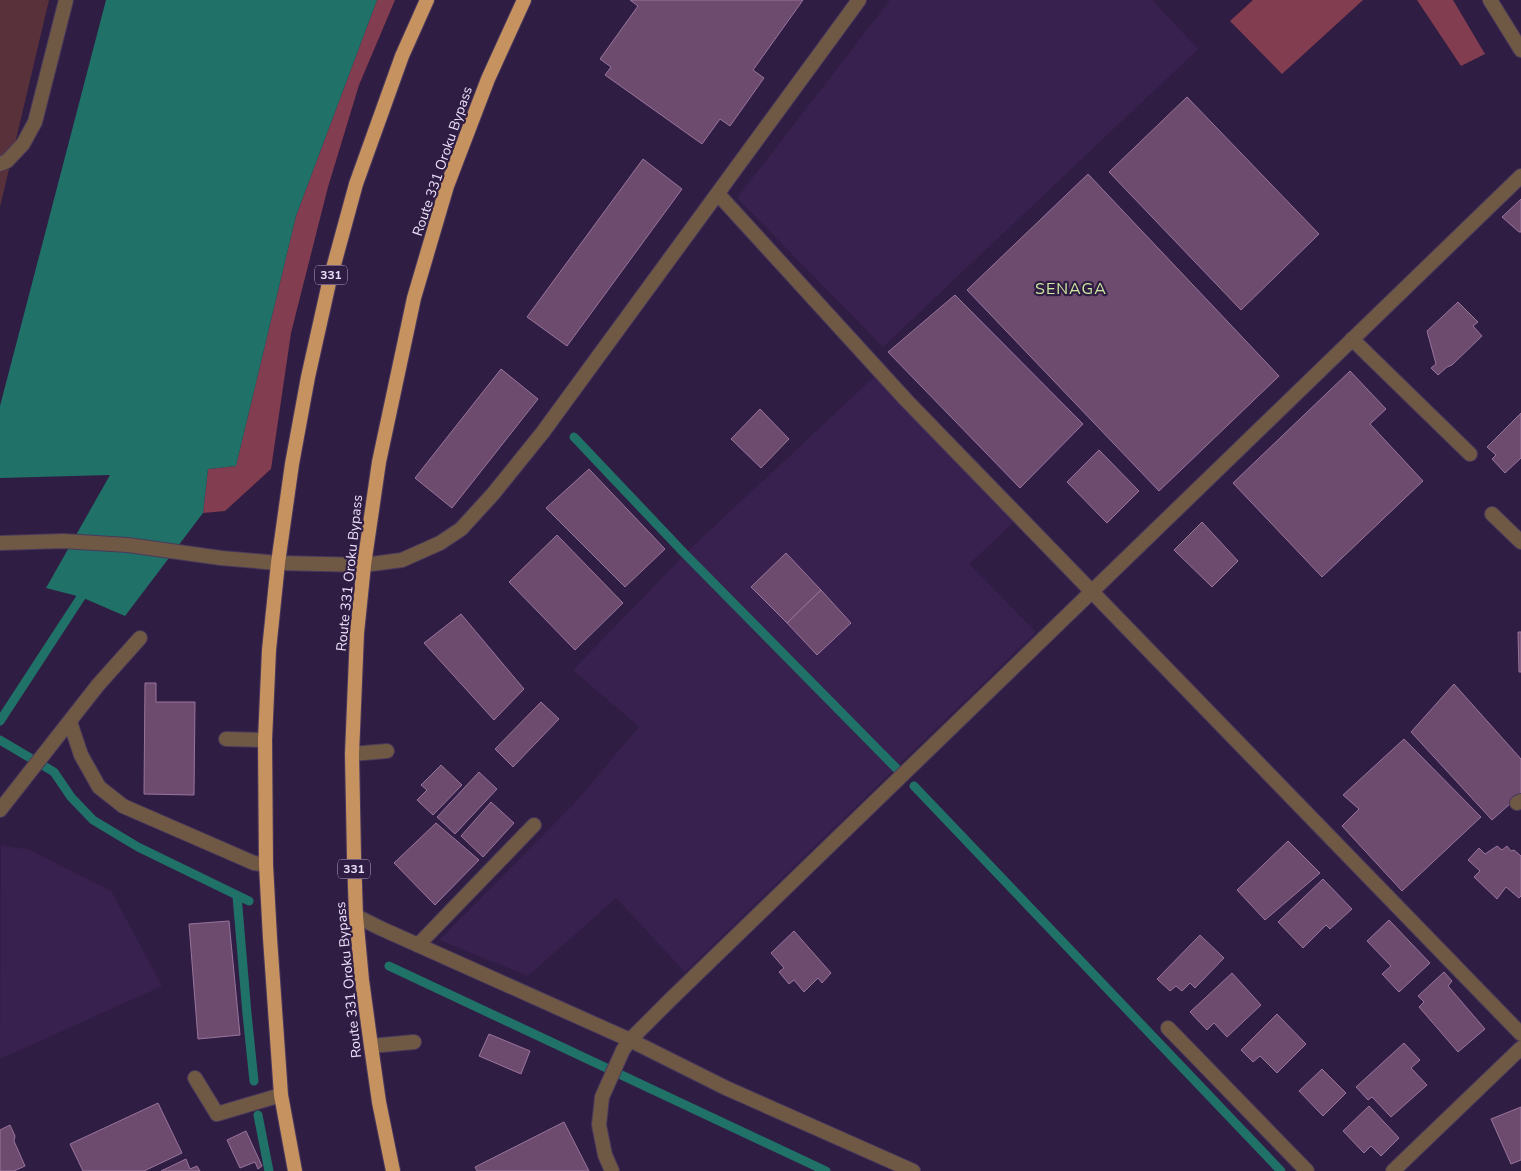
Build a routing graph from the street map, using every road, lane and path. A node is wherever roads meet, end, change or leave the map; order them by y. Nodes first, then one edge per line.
1 (66, 0) edge
2 (427, 0) edge
3 (524, 0) edge
4 (859, 0) edge
5 (1490, 0) edge
6 (1521, 50) edge
7 (0, 164) edge
8 (1521, 176) edge
9 (718, 194) junction
10 (1352, 339) junction
11 (1470, 454) dead end
12 (1492, 514) dead end
13 (1521, 542) edge
14 (0, 543) edge
15 (278, 562) junction
16 (364, 565) junction
17 (1092, 590) junction
18 (140, 638) dead end
19 (70, 722) junction
20 (226, 739) dead end
21 (265, 740) junction
22 (388, 751) dead end
23 (352, 754) junction
24 (0, 810) edge
25 (534, 825) dead end
26 (266, 865) junction
27 (356, 916) junction
28 (418, 945) junction
29 (1168, 1028) dead end
30 (1521, 1034) edge
31 (414, 1042) dead end
32 (627, 1045) junction
33 (371, 1046) junction
34 (1521, 1048) edge
35 (195, 1078) dead end
36 (282, 1095) junction
37 (295, 1171) edge
38 (393, 1171) edge
39 (612, 1171) edge
40 (913, 1171) edge
41 (1307, 1171) edge
42 (1393, 1171) edge

1 - 7 street
2 - 15 highway, 331
3 - 16 highway, Route 331 Oroku Bypass / 331
4 - 9 street
5 - 6 street
8 - 10 street
9 - 16 street
9 - 17 street
10 - 11 street
10 - 17 street
12 - 13 street
14 - 15 street
15 - 16 street
15 - 21 highway, 331
16 - 23 highway, Route 331 Oroku Bypass / 331
17 - 30 street
17 - 32 street
18 - 19 street
19 - 24 street
19 - 26 street
20 - 21 street
21 - 26 highway, 331
22 - 23 street
23 - 27 highway, Route 331 Oroku Bypass / 331
25 - 28 street
26 - 36 highway, 331
27 - 28 street
27 - 33 highway, Route 331 Oroku Bypass / 331
28 - 32 street
29 - 41 street
31 - 33 street
32 - 39 street
32 - 40 street
33 - 38 highway, Route 331 Oroku Bypass / 331
34 - 42 street
35 - 36 street
36 - 37 highway, 331

